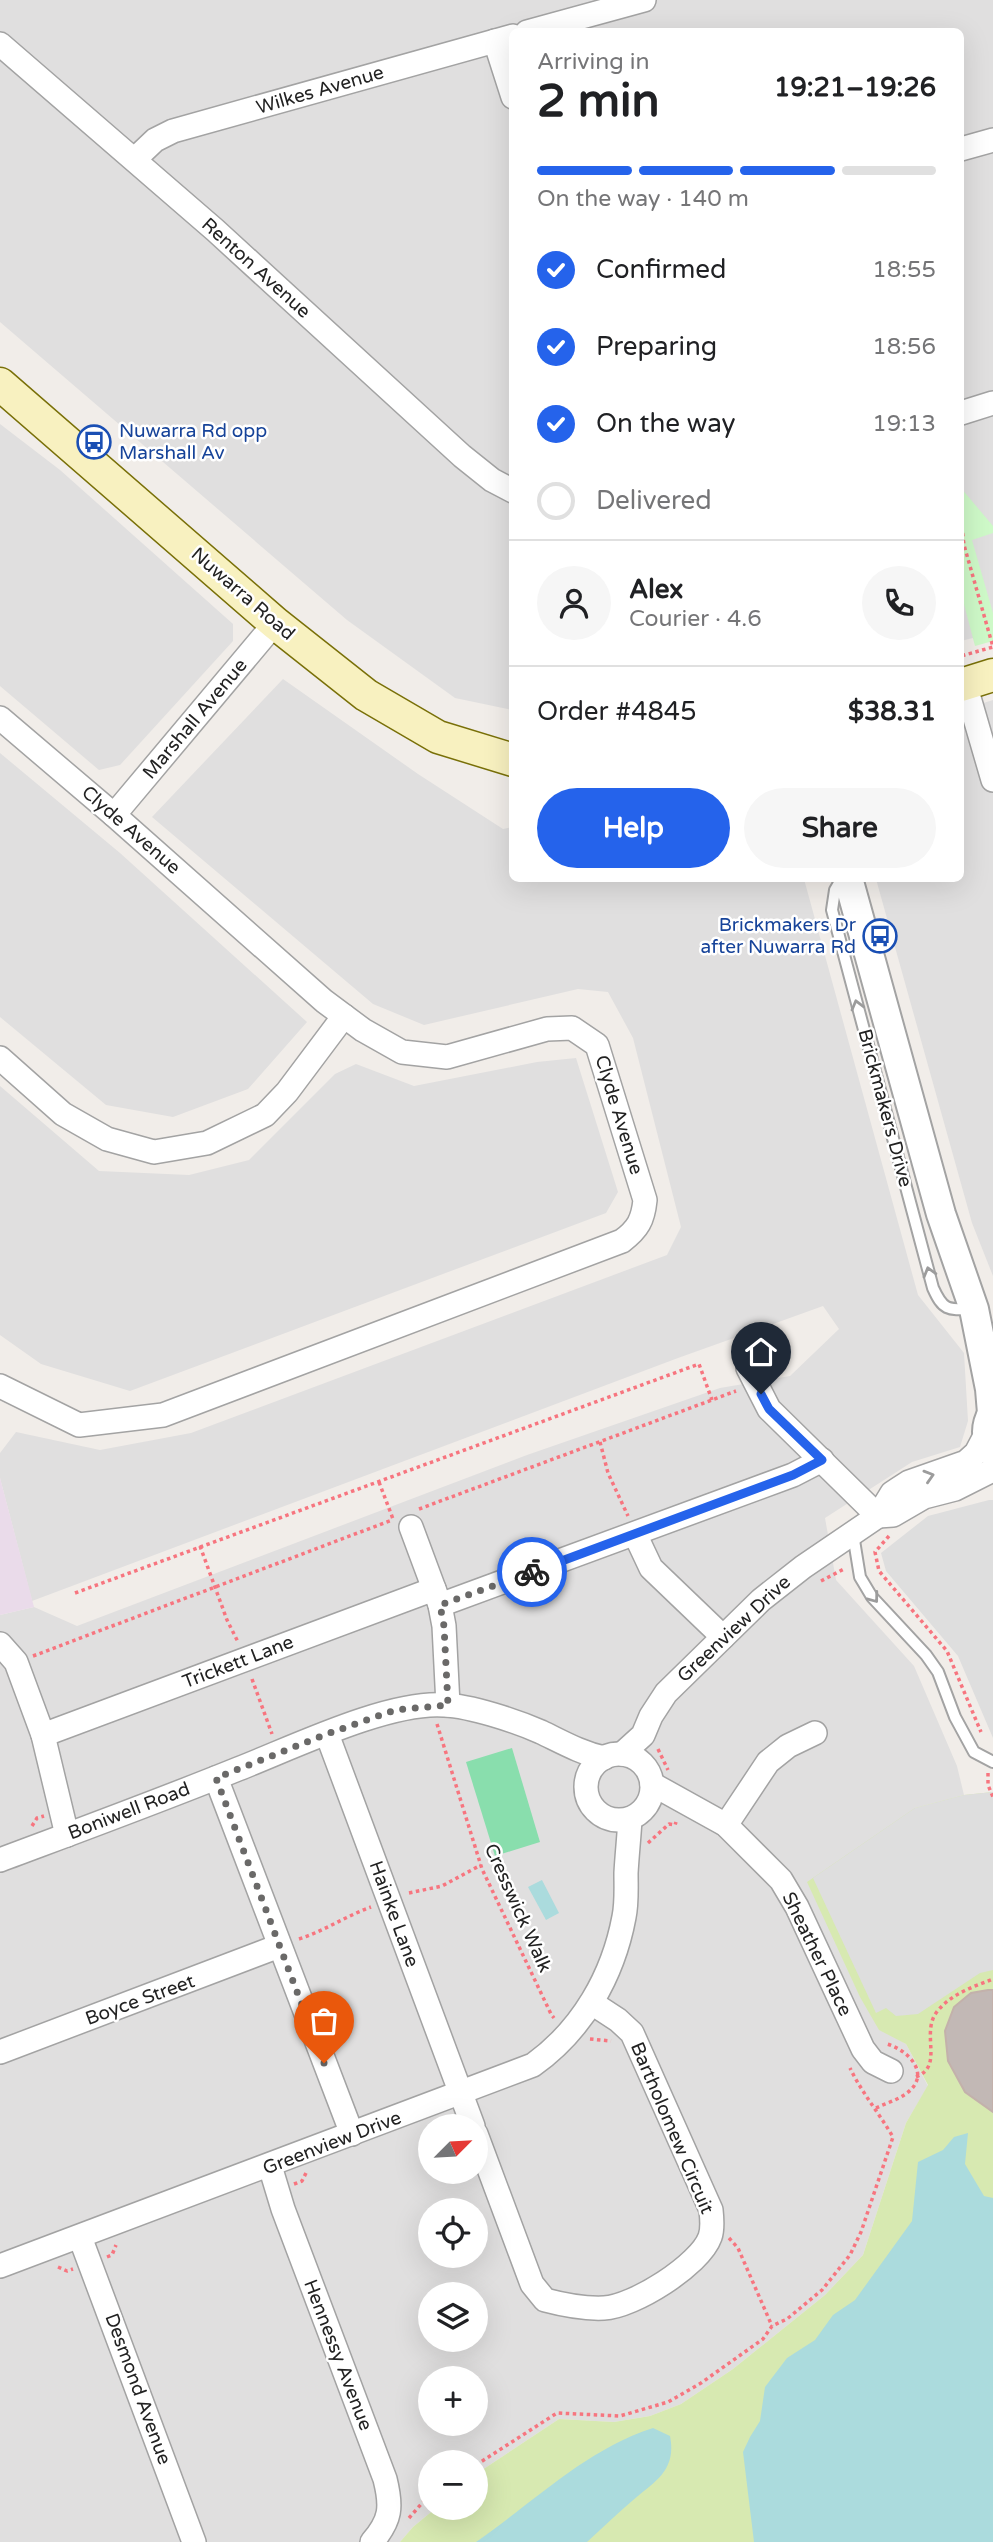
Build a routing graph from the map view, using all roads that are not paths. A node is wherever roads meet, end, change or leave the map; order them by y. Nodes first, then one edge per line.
1 (644, 0) edge
2 (542, 28) edge
3 (504, 38) edge
4 (1, 46) edge
5 (509, 71) edge
6 (993, 140) edge
7 (964, 148) edge
8 (135, 159) junction
9 (0, 384) edge
10 (993, 403) edge
11 (964, 412) edge
12 (509, 489) edge
13 (275, 623) junction
14 (970, 675) edge
15 (0, 718) edge
16 (509, 759) edge
17 (993, 780) edge
18 (114, 815) junction
19 (840, 882) edge
20 (849, 882) edge
21 (344, 1016) junction
22 (0, 1058) edge
23 (974, 1309) junction
24 (993, 1345) edge
25 (748, 1368) dead end
26 (0, 1386) edge
27 (991, 1427) edge
28 (822, 1460) junction
29 (993, 1470) edge
30 (878, 1516) junction
31 (402, 1523) road end
32 (635, 1534) junction
33 (853, 1534) junction
34 (437, 1597) junction
35 (723, 1637) junction
36 (0, 1644) edge
37 (441, 1705) junction
38 (539, 1731) junction
39 (327, 1734) junction
40 (815, 1734) dead end
41 (43, 1735) junction
42 (613, 1756) junction
43 (653, 1761) junction
44 (990, 1766) edge
45 (216, 1778) junction
46 (586, 1787) junction
47 (704, 1814) junction
48 (603, 1816) junction
49 (634, 1817) junction
50 (726, 1825) junction
51 (67, 1835) junction
52 (0, 1860) edge
53 (626, 1873) junction
54 (288, 1943) junction
55 (592, 2003) junction
56 (0, 2052) edge
57 (891, 2071) dead end
58 (461, 2094) junction
59 (468, 2114) edge
60 (352, 2134) junction
61 (270, 2166) junction
62 (488, 2166) edge
63 (80, 2237) junction
64 (0, 2266) edge
65 (194, 2542) edge
66 (372, 2542) edge

1 - 2 street
3 - 5 street
3 - 8 street, Wilkes Avenue
4 - 8 street, Renton Avenue
6 - 7 street
8 - 12 street, Renton Avenue
9 - 13 main road, Nuwarra Road
10 - 11 street
13 - 16 main road, Nuwarra Road
13 - 18 street, Marshall Avenue
14 - 17 street
15 - 18 street, Clyde Avenue
18 - 21 street, Clyde Avenue
23 -> 19 lane, Brickmakers Drive
20 - 23 street, Brickmakers Drive
21 - 22 street
21 - 26 street, Clyde Avenue
23 - 24 street, Brickmakers Drive
23 - 27 street, Brickmakers Drive
25 - 28 street
30 -> 27 street, Greenview Drive
28 - 30 street
28 - 32 street, Trickett Lane
29 - 30 street, Greenview Drive
30 - 33 street, Greenview Drive
31 - 34 street
32 - 34 street, Trickett Lane
32 - 35 street
33 - 35 street, Greenview Drive
33 -> 44 lane
34 - 37 street
34 - 41 street, Trickett Lane
35 - 43 street, Greenview Drive
36 - 41 street
37 - 38 street, Boniwell Road
37 - 39 street, Boniwell Road
38 - 42 street, Boniwell Road
38 - 46 street, Boniwell Road
39 - 45 street, Boniwell Road
39 - 58 street, Hainke Lane
40 - 50 street
41 - 51 street
42 - 43 street
42 - 46 street
43 - 47 street, Sheather Place
43 - 49 street
45 - 51 street, Boniwell Road
45 - 54 street
46 - 48 street
47 - 49 street, Sheather Place
47 - 50 street, Sheather Place
48 - 49 street
48 - 53 street, Greenview Drive
49 - 53 street, Greenview Drive
50 - 57 street, Sheather Place
51 - 52 street, Boniwell Road
53 - 55 street, Greenview Drive
54 - 56 street, Boyce Street
54 - 60 street
55 - 58 street, Greenview Drive
55 - 62 street, Bartholomew Circuit
58 - 59 street
58 - 60 street, Greenview Drive
60 - 61 street, Greenview Drive
61 - 63 street, Greenview Drive
61 - 66 street, Hennessy Avenue
63 - 64 street, Greenview Drive
63 - 65 street, Desmond Avenue

